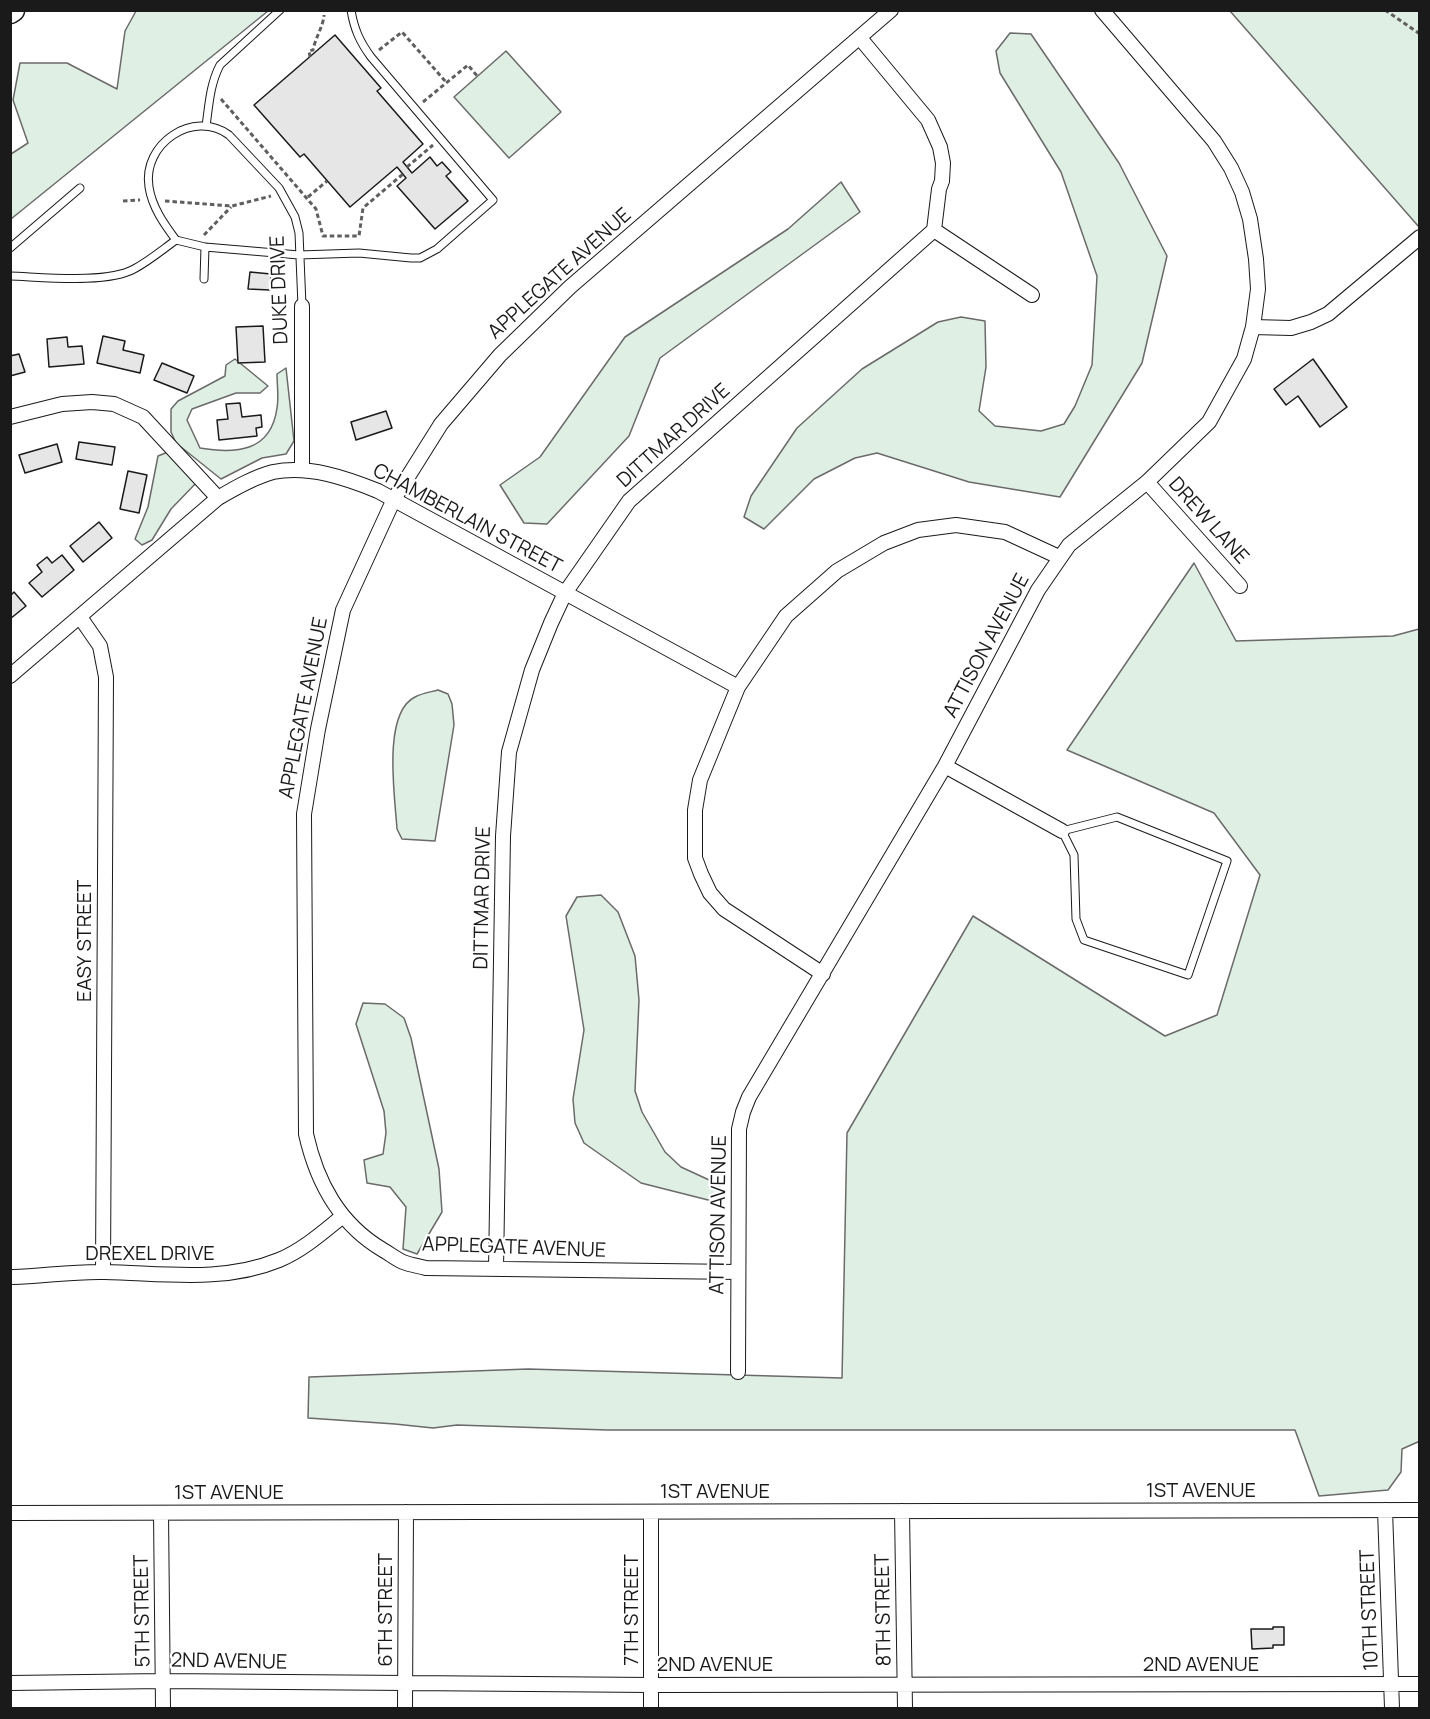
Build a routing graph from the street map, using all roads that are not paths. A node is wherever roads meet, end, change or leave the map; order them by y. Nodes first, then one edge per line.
1 (280, 10) edge
2 (351, 10) edge
3 (891, 10) edge
4 (1102, 10) edge
5 (860, 38) junction
6 (207, 126) junction
7 (80, 189) dead end
8 (934, 231) junction
9 (1419, 237) edge
10 (176, 240) junction
11 (205, 247) junction
12 (10, 248) edge
13 (299, 255) junction
14 (10, 276) edge
15 (204, 279) dead end
16 (1032, 295) dead end
17 (302, 306) joint
18 (1253, 327) junction
19 (10, 417) edge
20 (302, 470) junction
21 (1146, 482) junction
22 (218, 498) junction
23 (394, 500) junction
24 (1059, 557) junction
25 (1240, 586) dead end
26 (565, 593) junction
27 (80, 617) junction
28 (10, 676) edge
29 (738, 687) junction
30 (945, 766) junction
31 (1062, 831) junction
32 (823, 974) junction
33 (344, 1216) junction
34 (496, 1269) junction
35 (103, 1272) junction
36 (738, 1272) junction
37 (13, 1278) dead end
38 (738, 1372) dead end
39 (1385, 1510) junction
40 (1419, 1510) edge
41 (902, 1511) junction
42 (406, 1512) junction
43 (651, 1512) junction
44 (10, 1513) edge
45 (161, 1513) junction
46 (163, 1681) junction
47 (10, 1683) edge
48 (406, 1683) junction
49 (905, 1684) junction
50 (1392, 1684) junction
51 (1419, 1684) edge
52 (651, 1685) junction
53 (163, 1708) edge
54 (405, 1708) edge
55 (651, 1708) edge
56 (905, 1708) edge
57 (1392, 1708) edge

1 - 6 lane
2 - 13 lane
3 - 5 street, APPLEGATE AVENUE
4 - 18 street, ATTISON AVENUE
5 - 8 street
5 - 23 street, APPLEGATE AVENUE
6 - 10 lane
6 - 13 lane, DUKE DRIVE
7 - 12 lane
8 - 16 street
8 - 26 street, DITTMAR DRIVE
9 - 18 street
10 - 11 lane
10 - 14 lane
11 - 13 lane
11 - 15 lane
13 - 17 lane, DUKE DRIVE
17 - 20 street, DUKE DRIVE
18 - 21 street, ATTISON AVENUE
19 - 22 street
20 - 22 street, CHAMBERLAIN STREET
20 - 23 street, CHAMBERLAIN STREET
21 - 24 street, ATTISON AVENUE
21 - 25 street, DREW LANE
22 - 27 street, CHAMBERLAIN STREET
23 - 26 street, CHAMBERLAIN STREET
23 - 33 street, APPLEGATE AVENUE
24 - 29 street
24 - 30 street, ATTISON AVENUE
26 - 29 street, CHAMBERLAIN STREET
26 - 34 street, DITTMAR DRIVE
27 - 28 street, CHAMBERLAIN STREET
27 - 35 street, EASY STREET
29 - 32 street
30 - 31 street
30 - 32 street, ATTISON AVENUE
31 - 31 lane
32 - 36 street, ATTISON AVENUE
33 - 34 street, APPLEGATE AVENUE
33 - 35 street, DREXEL DRIVE
34 - 36 street, APPLEGATE AVENUE
35 - 37 street, DREXEL DRIVE
36 - 38 street, ATTISON AVENUE
39 - 40 street, 1ST AVENUE
39 - 41 street, 1ST AVENUE
39 - 50 street, 10TH STREET
41 - 43 street, 1ST AVENUE
41 - 49 street, 8TH STREET
42 - 43 street, 1ST AVENUE
42 - 45 street, 1ST AVENUE
42 - 48 street, 6TH STREET
43 - 52 street, 7TH STREET
44 - 45 street, 1ST AVENUE
45 - 46 street, 5TH STREET
46 - 47 street, 2ND AVENUE
46 - 48 street, 2ND AVENUE
46 - 53 street, 5TH STREET
48 - 52 street, 2ND AVENUE
48 - 54 street, 6TH STREET
49 - 50 street, 2ND AVENUE
49 - 52 street, 2ND AVENUE
49 - 56 street, 8TH STREET
50 - 51 street, 2ND AVENUE
50 - 57 street, 10TH STREET
52 - 55 street, 7TH STREET

